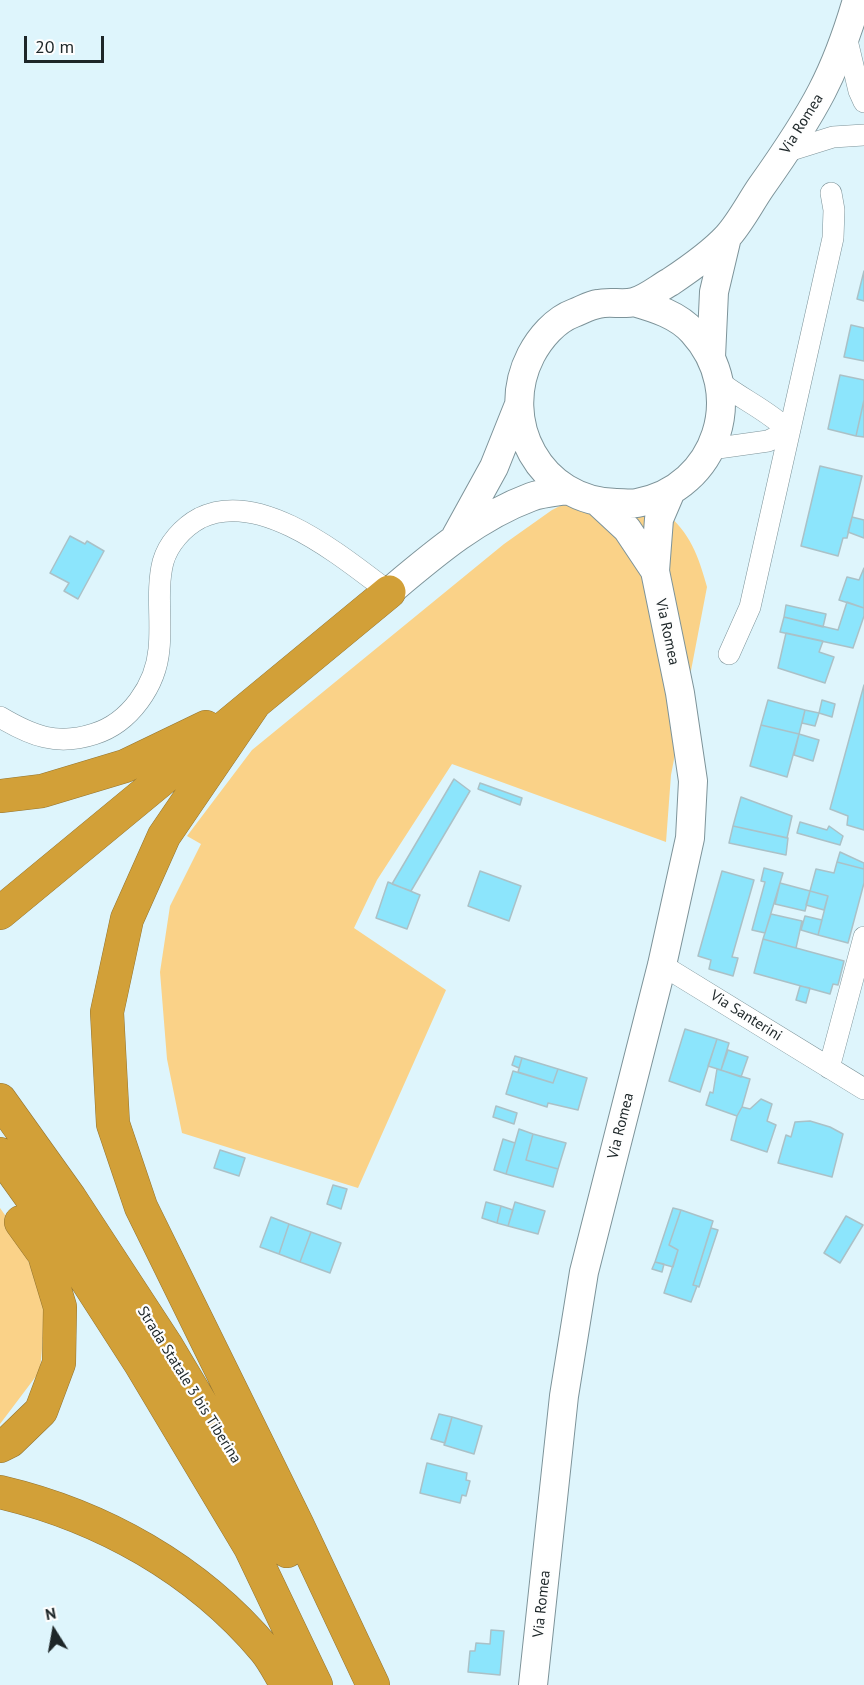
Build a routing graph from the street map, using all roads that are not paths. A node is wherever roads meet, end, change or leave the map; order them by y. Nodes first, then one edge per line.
1 (857, 0) edge
2 (846, 36) junction
3 (864, 102) edge
4 (864, 135) edge
5 (785, 152) junction
6 (831, 193) dead end
7 (727, 237) junction
8 (634, 302) junction
9 (711, 357) junction
10 (721, 383) junction
11 (518, 407) junction
12 (789, 431) junction
13 (711, 449) junction
14 (568, 490) junction
15 (671, 491) junction
16 (599, 503) junction
17 (455, 537) junction
18 (654, 571) junction
19 (389, 592) junction
20 (729, 654) dead end
21 (254, 704) junction
22 (0, 717) edge
23 (0, 796) edge
24 (0, 913) edge
25 (864, 938) edge
26 (662, 964) junction
27 (829, 1068) junction
28 (864, 1089) edge
29 (0, 1100) edge
30 (0, 1154) edge
31 (0, 1191) edge
32 (0, 1446) edge
33 (0, 1491) edge
34 (287, 1685) edge
35 (316, 1685) edge
36 (352, 1685) edge
37 (373, 1685) edge
38 (533, 1685) edge

1 - 2 main road, Via Romea
2 - 3 street
2 - 5 main road, Via Romea
4 - 5 street
5 - 7 main road, Via Romea
6 - 12 street
7 - 8 main road, Via Romea
7 - 9 main road, Via Romea
8 - 9 main road, Via Romea
8 - 11 main road, Via Romea
9 - 10 main road, Via Romea
10 - 12 street
10 - 13 main road, Via Romea
11 - 14 main road, Via Romea
11 - 17 main road
12 - 13 street
12 - 20 street
13 - 15 main road, Via Romea
14 - 16 main road, Via Romea
14 - 17 main road
15 - 16 main road, Via Romea
15 - 18 main road, Via Romea
16 - 18 main road, Via Romea
17 - 19 main road
18 - 26 main road, Via Romea
19 - 21 highway
19 - 22 street
21 - 23 highway
21 - 24 highway
21 - 37 highway
25 - 27 street
26 - 27 street, Via Santerini
26 - 38 main road, Via Romea
27 - 28 street, Via Santerini
29 - 36 highway, Strada Statale 3 bis Tiberina
30 - 35 highway, Strada Statale 3 bis Tiberina
31 - 32 highway
33 - 34 highway

